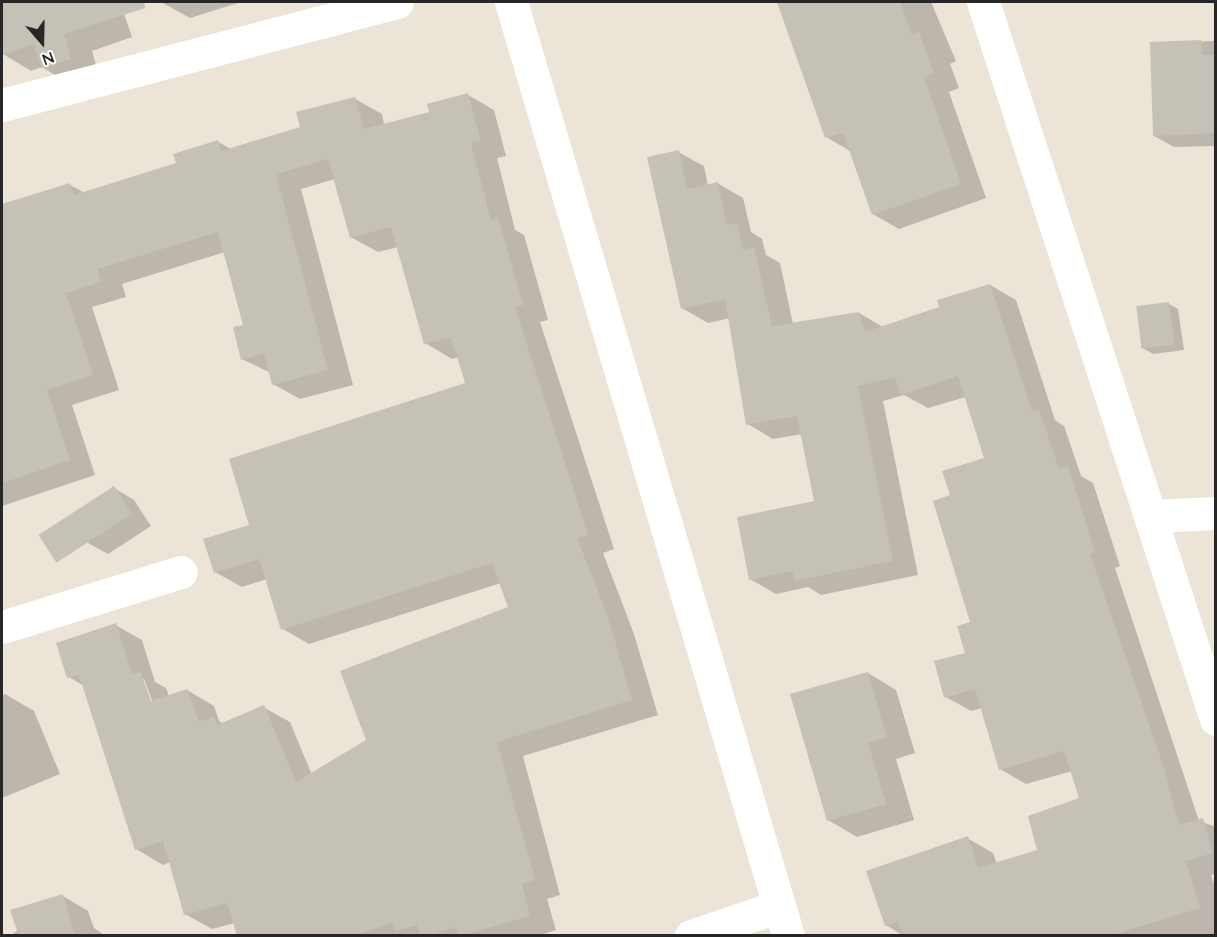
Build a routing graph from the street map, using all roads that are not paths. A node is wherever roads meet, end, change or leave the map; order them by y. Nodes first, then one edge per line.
1 (397, 2) edge
2 (511, 2) edge
3 (983, 2) edge
4 (2, 105) edge
5 (1215, 513) edge
6 (1151, 516) junction
7 (181, 572) dead end
8 (2, 627) edge
9 (1215, 718) edge
10 (784, 921) edge
11 (691, 936) edge

1 - 4 street
2 - 10 street
3 - 6 street
5 - 6 street
6 - 9 street
7 - 8 street
10 - 11 street

